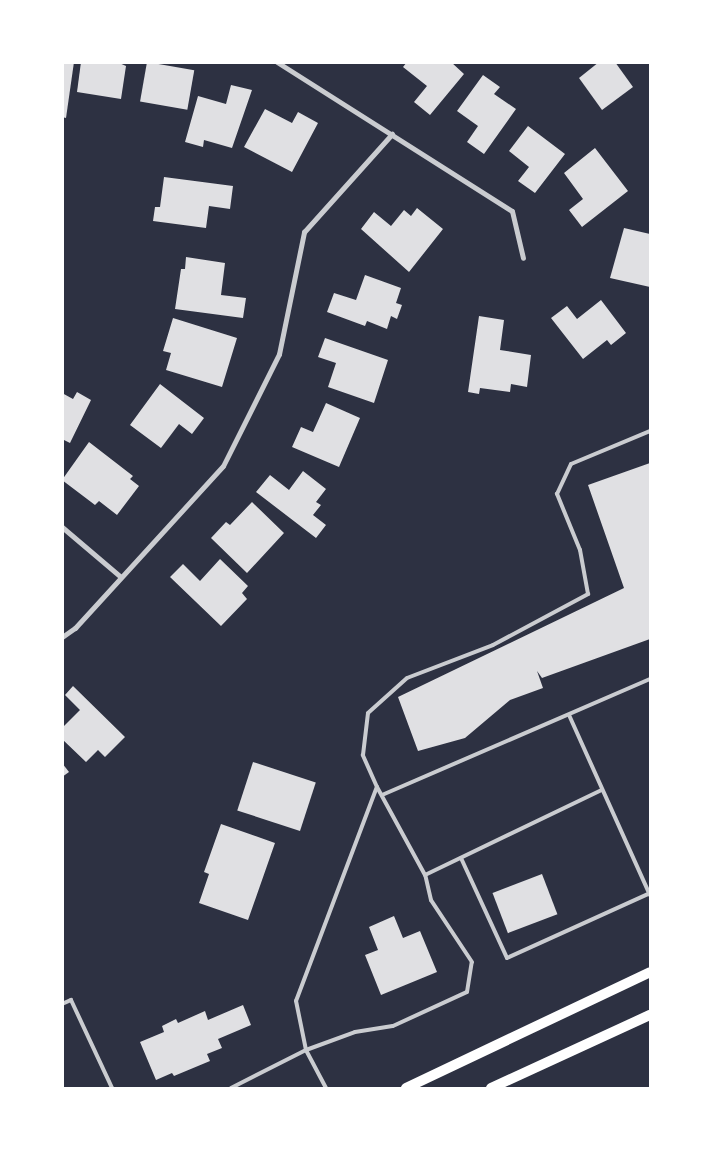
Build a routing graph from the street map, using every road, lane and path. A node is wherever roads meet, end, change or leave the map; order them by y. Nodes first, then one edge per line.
1 (277, 62) edge
2 (392, 134) junction
3 (523, 258) dead end
4 (650, 430) edge
5 (62, 527) edge
6 (121, 577) junction
7 (62, 637) edge
8 (650, 679) edge
9 (569, 715) junction
10 (378, 787) junction
11 (602, 790) junction
12 (382, 795) junction
13 (461, 858) junction
14 (425, 875) junction
15 (650, 893) edge
16 (650, 972) edge
17 (62, 1004) edge
18 (650, 1015) edge
19 (306, 1050) junction
20 (112, 1088) edge
21 (231, 1088) edge
22 (326, 1088) edge
23 (406, 1088) edge
24 (492, 1088) edge

1 - 2 street
2 - 3 street
2 - 6 street
4 - 10 lane
5 - 6 street
6 - 7 street
8 - 9 lane
9 - 11 lane
9 - 12 lane
10 - 12 lane
10 - 19 lane
11 - 13 lane
11 - 15 lane
12 - 14 lane
13 - 14 lane
13 - 15 lane
14 - 19 lane
16 - 23 main road
17 - 20 lane
18 - 24 main road
19 - 21 lane
19 - 22 lane

